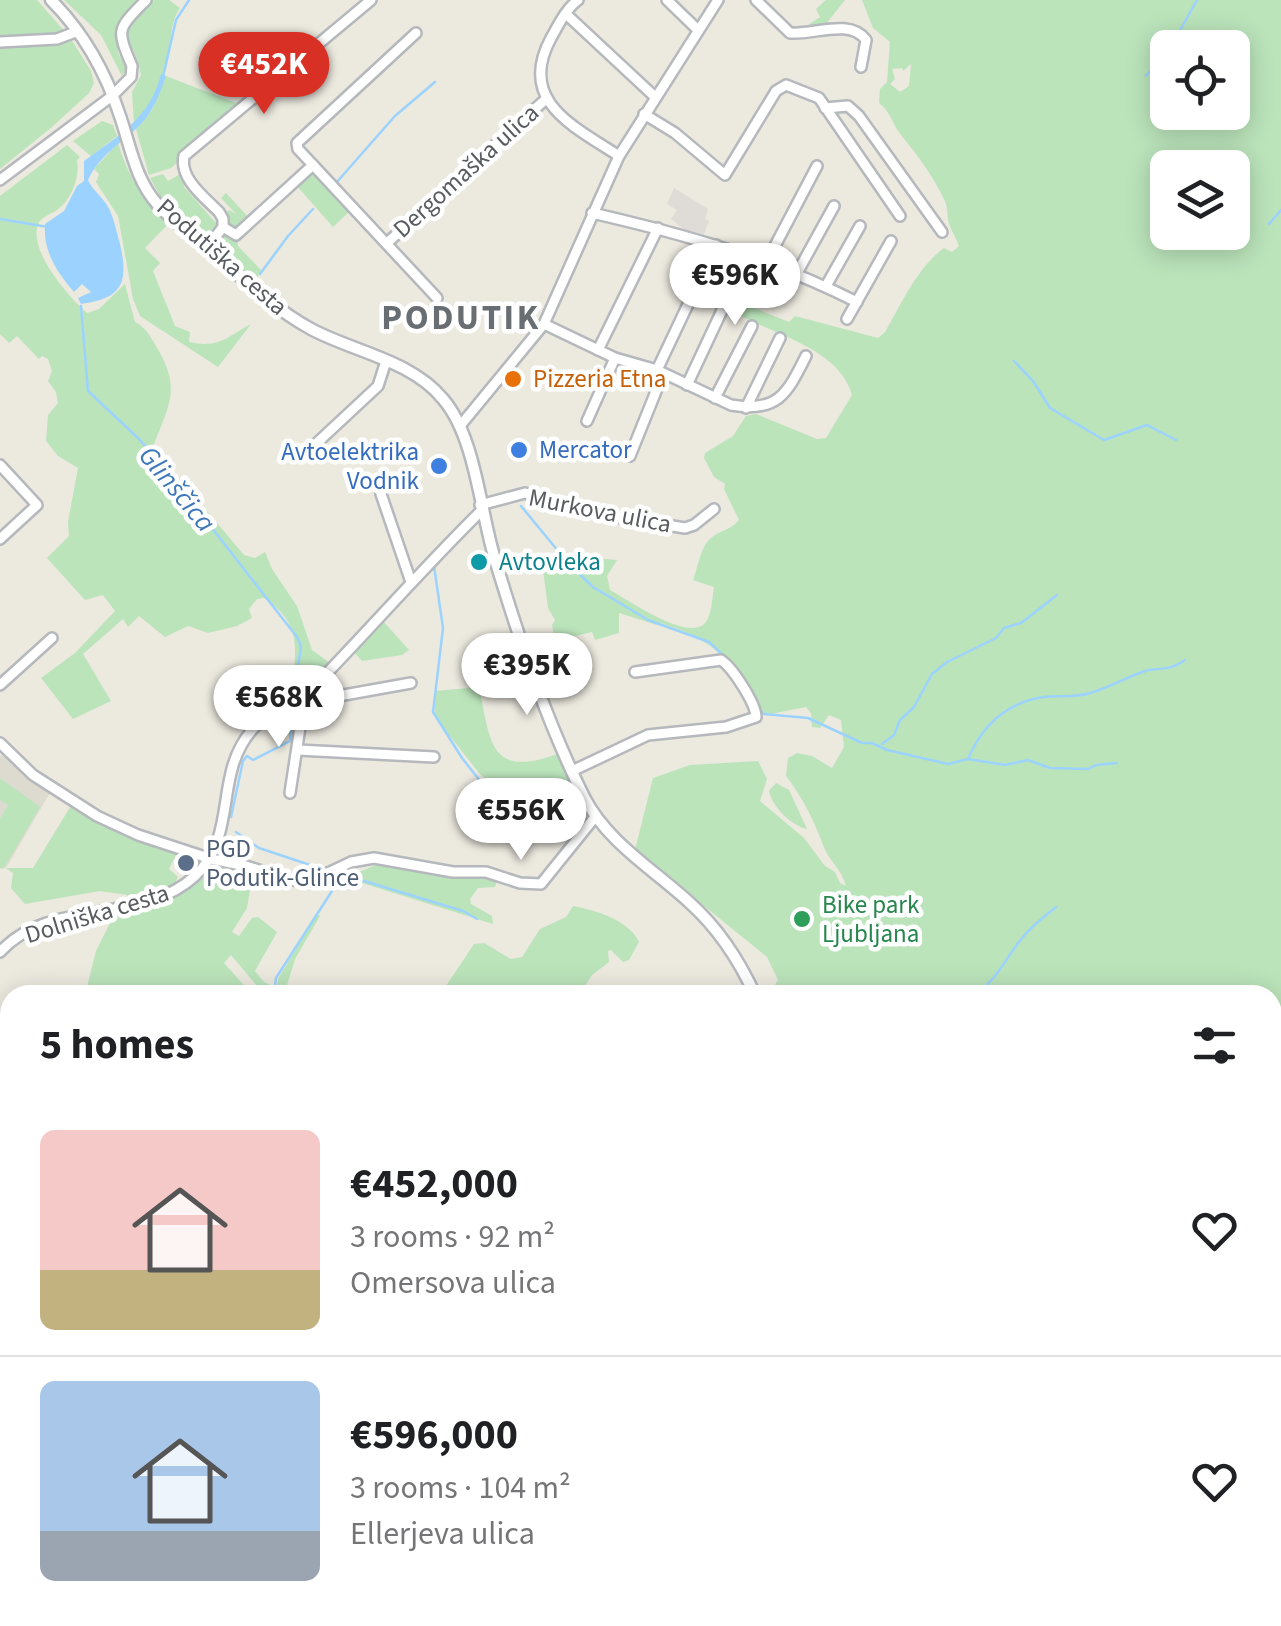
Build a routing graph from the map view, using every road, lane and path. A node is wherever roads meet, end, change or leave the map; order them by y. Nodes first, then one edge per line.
1 (51, 0) edge
2 (146, 0) edge
3 (371, 0) edge
4 (558, 0) edge
5 (667, 0) edge
6 (718, 0) edge
7 (756, 0) edge
8 (572, 6) edge
9 (698, 30) junction
10 (78, 32) junction
11 (416, 33) dead end
12 (0, 42) edge
13 (861, 66) dead end
14 (112, 96) junction
15 (654, 96) junction
16 (546, 99) junction
17 (826, 108) junction
18 (644, 114) junction
19 (619, 156) junction
20 (313, 164) junction
21 (817, 166) dead end
22 (0, 180) edge
23 (834, 206) dead end
24 (592, 214) junction
25 (900, 216) dead end
26 (860, 226) dead end
27 (222, 227) junction
28 (658, 228) junction
29 (942, 232) dead end
30 (891, 241) dead end
31 (387, 243) junction
32 (716, 245) junction
33 (207, 248) junction
34 (748, 255) junction
35 (767, 260) junction
36 (797, 272) junction
37 (826, 286) junction
38 (437, 298) dead end
39 (857, 302) junction
40 (847, 320) dead end
41 (544, 324) junction
42 (752, 326) dead end
43 (780, 338) dead end
44 (598, 350) junction
45 (806, 356) dead end
46 (615, 358) junction
47 (386, 361) junction
48 (660, 372) junction
49 (687, 385) junction
50 (715, 398) junction
51 (746, 408) junction
52 (587, 421) dead end
53 (460, 426) junction
54 (304, 454) dead end
55 (630, 456) dead end
56 (0, 465) edge
57 (380, 494) dead end
58 (481, 507) junction
59 (714, 509) dead end
60 (0, 539) edge
61 (411, 582) junction
62 (52, 638) dead end
63 (635, 672) dead end
64 (412, 683) dead end
65 (0, 685) edge
66 (298, 704) junction
67 (2, 748) edge
68 (298, 750) junction
69 (434, 757) dead end
70 (572, 770) junction
71 (290, 793) dead end
72 (595, 817) junction
73 (219, 844) junction
74 (211, 859) junction
75 (228, 862) junction
76 (0, 952) edge
77 (750, 985) edge

1 - 10 street, Podutiška cesta
2 - 14 street
3 - 27 street
4 - 8 street
5 - 9 street
6 - 9 street
7 - 13 street
8 - 15 street
8 - 16 street
9 - 15 street
10 - 12 street
10 - 14 street, Podutiška cesta
11 - 20 street
14 - 22 street
14 - 33 street, Podutiška cesta
15 - 18 street
16 - 19 street
16 - 31 street, Dergomaška ulica
17 - 18 street
17 - 25 street
17 - 29 street
18 - 19 street
19 - 24 street
20 - 27 street
20 - 31 street, Dergomaška ulica
21 - 35 street
23 - 36 street
24 - 28 street
24 - 41 street
26 - 37 street
27 - 33 street
28 - 32 street
28 - 44 street
30 - 39 street
31 - 38 street, Dergomaška ulica
32 - 34 street
32 - 48 street
33 - 47 street, Podutiška cesta
34 - 35 street
34 - 49 street
35 - 36 street
36 - 37 street
37 - 39 street
39 - 40 street
41 - 44 street
41 - 53 street
42 - 50 street
43 - 51 street
44 - 46 street
45 - 51 street
46 - 48 street
46 - 52 street
47 - 53 street, Podutiška cesta
47 - 54 street
48 - 49 street
48 - 55 street
49 - 50 street
50 - 51 street
53 - 58 street, Podutiška cesta
56 - 60 street
57 - 61 street
58 - 59 street, Murkova ulica
58 - 61 street, Dolniška cesta
58 - 70 street, Podutiška cesta
61 - 66 street, Dolniška cesta
62 - 65 street
63 - 70 street
64 - 66 street
66 - 68 street
66 - 73 street, Dolniška cesta
67 - 74 street
68 - 69 street
68 - 71 street
70 - 72 street, Podutiška cesta
72 - 75 street
72 - 77 street, Podutiška cesta
73 - 74 street, Dolniška cesta
73 - 75 street
74 - 75 street
74 - 76 street, Dolniška cesta

